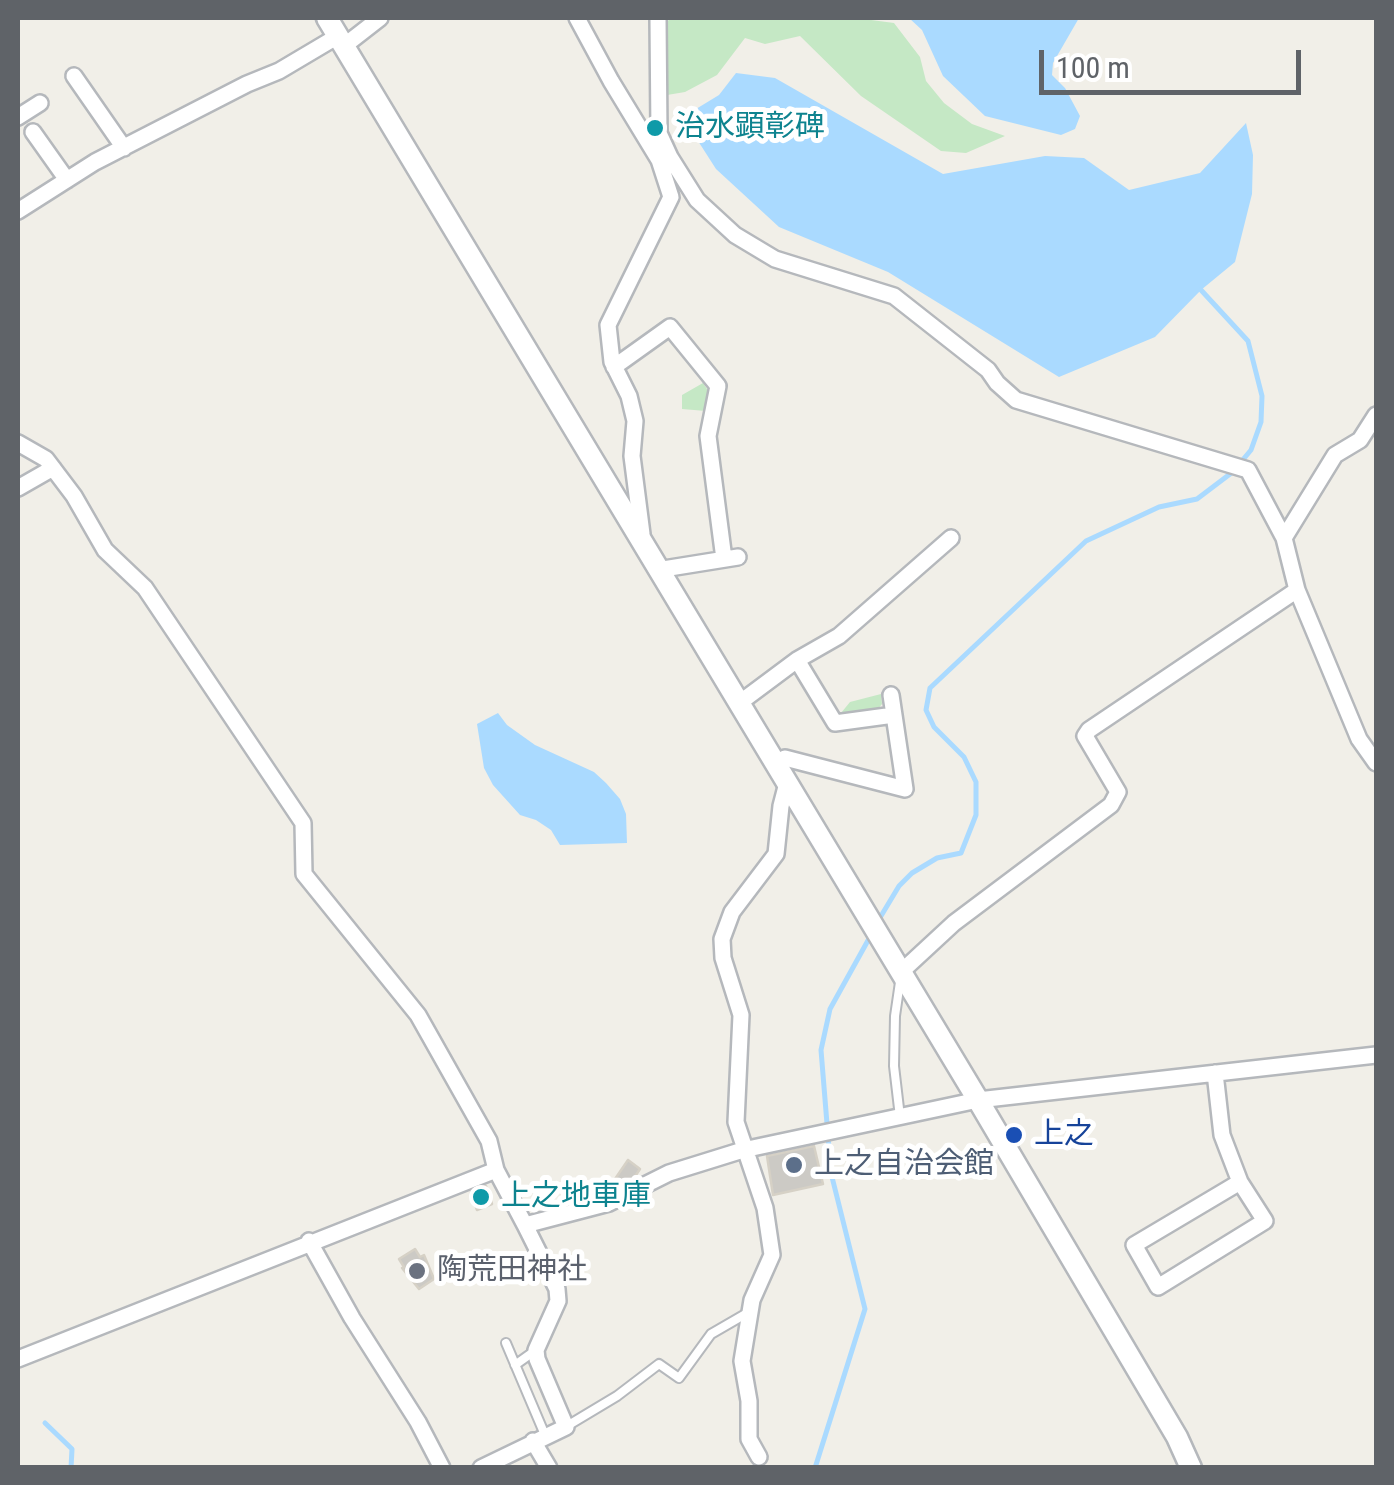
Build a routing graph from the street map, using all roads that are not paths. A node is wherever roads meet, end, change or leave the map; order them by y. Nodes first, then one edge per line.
1 (380, 18) edge
2 (577, 18) edge
3 (658, 18) edge
4 (336, 33) edge
5 (74, 76) dead end
6 (40, 103) dead end
7 (18, 117) edge
8 (34, 132) dead end
9 (654, 137) junction
10 (124, 148) junction
11 (67, 180) junction
12 (18, 210) edge
13 (614, 367) junction
14 (1376, 415) edge
15 (18, 442) edge
16 (53, 468) junction
17 (18, 488) edge
18 (952, 538) dead end
19 (1284, 538) junction
20 (644, 547) junction
21 (657, 570) junction
22 (1297, 590) junction
23 (797, 660) junction
24 (891, 695) dead end
25 (738, 704) junction
26 (894, 716) junction
27 (1359, 739) junction
28 (1376, 739) edge
29 (775, 763) junction
30 (1376, 763) edge
31 (787, 784) junction
32 (901, 972) junction
33 (1376, 1055) edge
34 (1215, 1073) junction
35 (978, 1100) junction
36 (900, 1116) junction
37 (743, 1150) junction
38 (496, 1170) junction
39 (1240, 1182) junction
40 (525, 1225) junction
41 (309, 1242) junction
42 (749, 1312) junction
43 (506, 1343) dead end
44 (536, 1350) junction
45 (18, 1359) edge
46 (515, 1364) junction
47 (566, 1427) junction
48 (539, 1438) junction
49 (759, 1457) dead end
50 (442, 1468) edge
51 (481, 1468) edge
52 (549, 1468) edge
53 (1191, 1468) edge

1 - 4 street
2 - 9 street
3 - 9 street
4 - 10 street
4 - 20 street
5 - 10 street
6 - 7 street
8 - 11 street
9 - 13 street
9 - 19 street
10 - 11 street
11 - 12 street
13 - 20 street
13 - 21 street
14 - 19 street
15 - 16 street
16 - 17 street
16 - 38 street
18 - 23 street
19 - 22 street
20 - 21 street
21 - 25 street
22 - 27 street
22 - 32 street
23 - 25 street
23 - 26 street
24 - 26 street
25 - 29 street
26 - 29 street
27 - 28 street
27 - 30 street
29 - 31 street
31 - 32 street
31 - 37 street
32 - 35 street
32 - 36 lane
33 - 34 street
34 - 35 street
34 - 39 street
35 - 36 street
35 - 53 street
36 - 37 street
37 - 40 street
37 - 42 street
38 - 40 street
38 - 41 street
39 - 39 street
40 - 44 street
41 - 45 street
41 - 50 street
42 - 47 lane
42 - 49 street
43 - 46 lane
44 - 46 lane
44 - 47 street
46 - 48 lane
47 - 48 street
48 - 51 street
48 - 52 street

